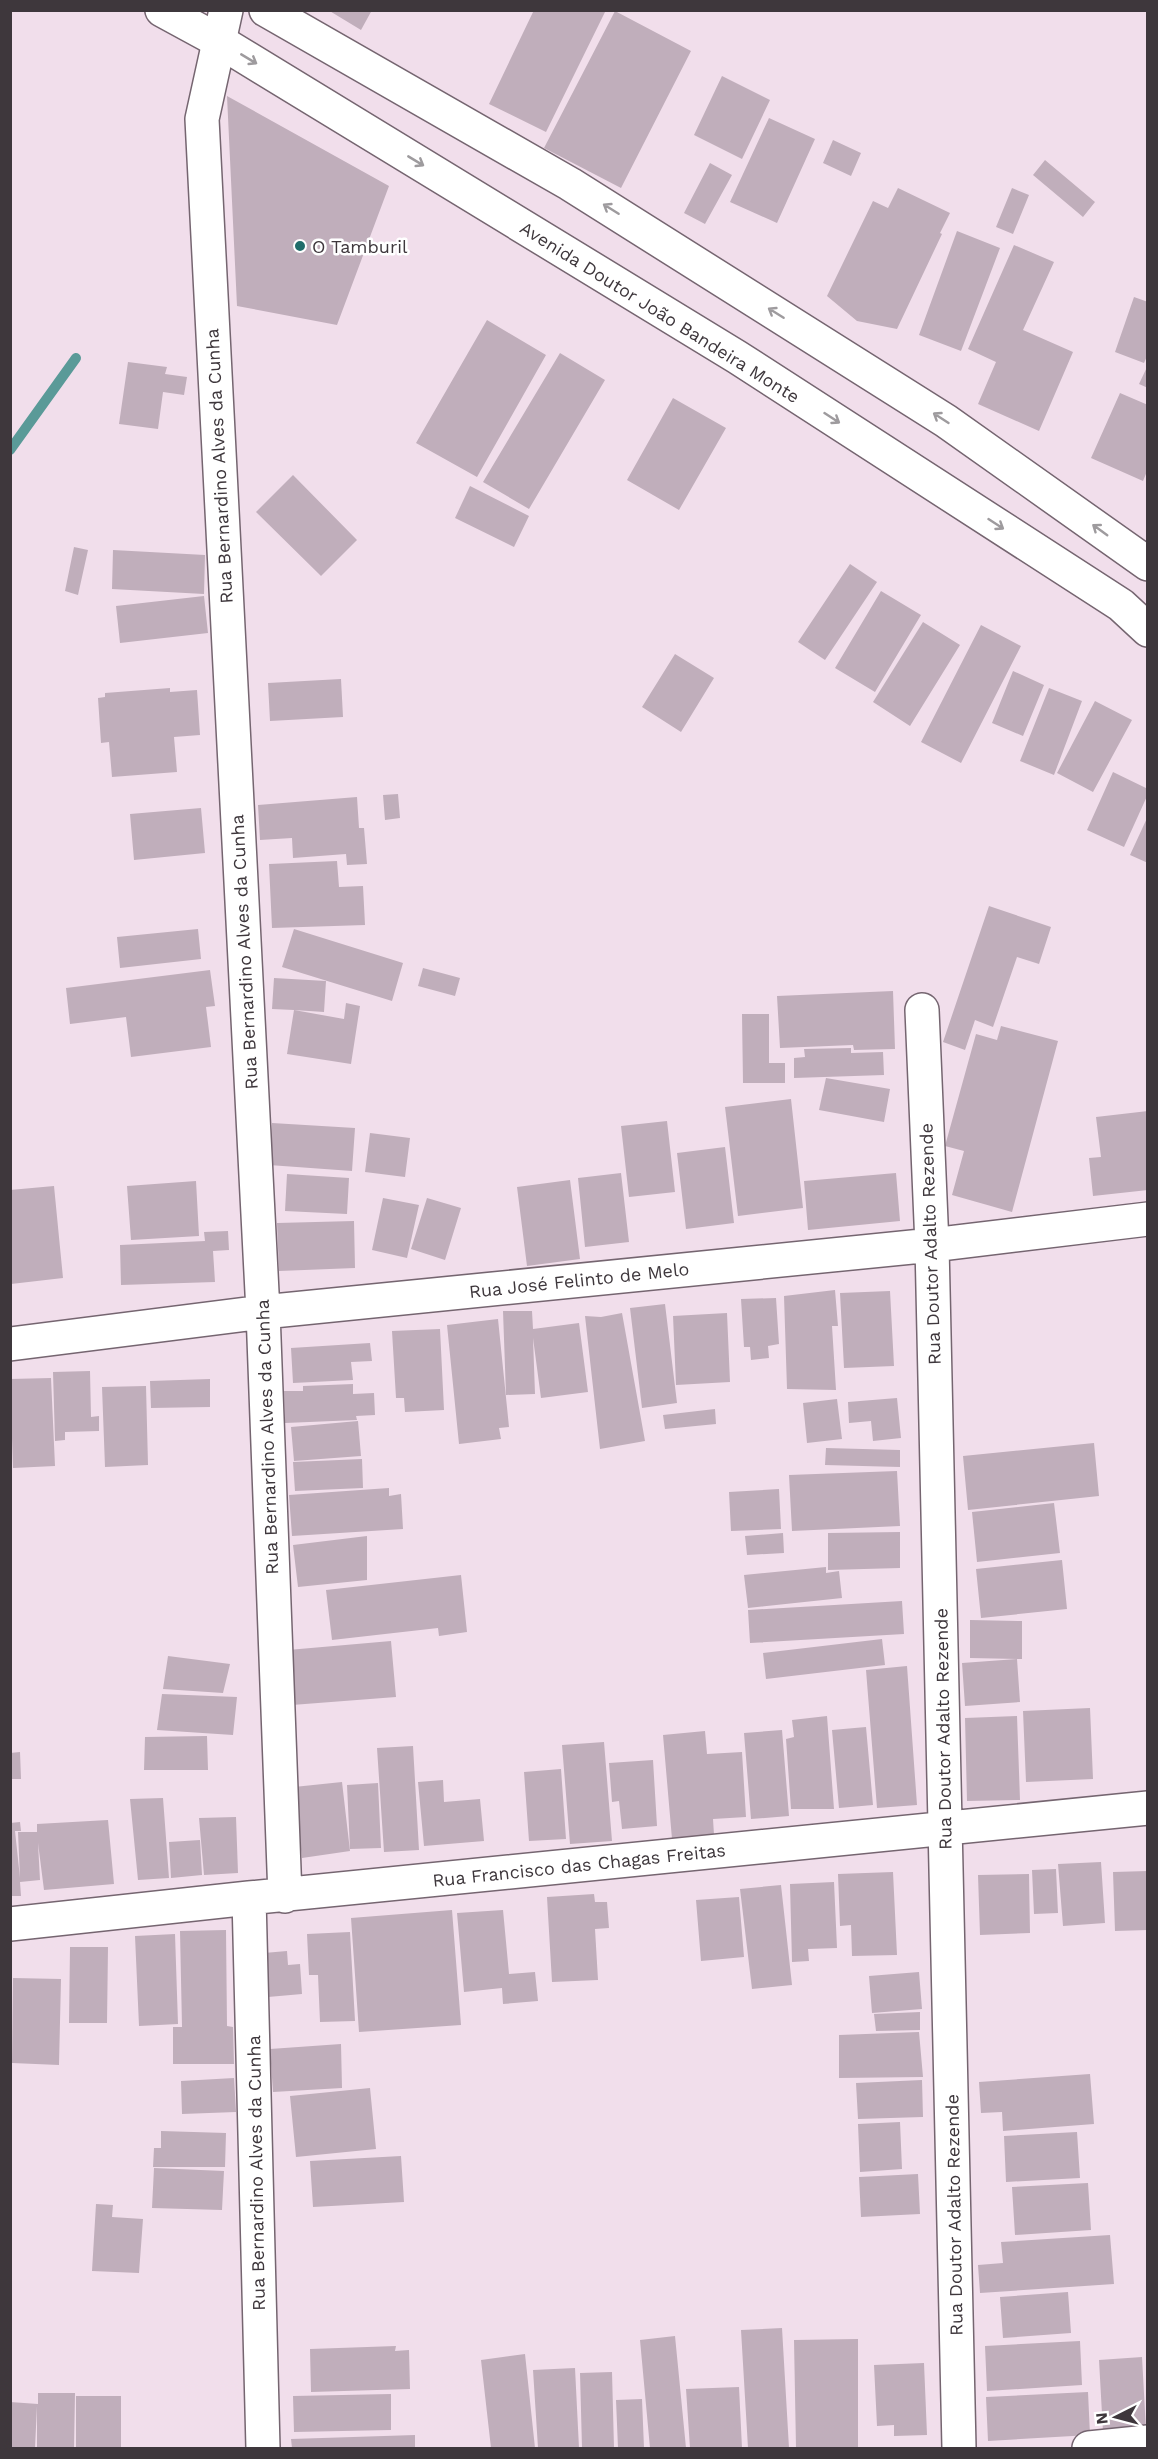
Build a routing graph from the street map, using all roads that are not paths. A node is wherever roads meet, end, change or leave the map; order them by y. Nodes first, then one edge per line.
1 (162, 10) edge
2 (266, 10) edge
3 (222, 26) edge
4 (1148, 564) edge
5 (1148, 630) edge
6 (922, 1010) dead end
7 (1148, 1220) edge
8 (932, 1245) junction
9 (263, 1312) junction
10 (10, 1344) edge
11 (1148, 1808) edge
12 (945, 1827) junction
13 (285, 1896) junction
14 (249, 1898) junction
15 (10, 1924) edge
16 (1148, 2442) edge
17 (263, 2448) edge
18 (959, 2448) edge
19 (1089, 2448) edge

1 - 3 street, Avenida Doutor João Bandeira Monte
4 -> 2 street
3 -> 5 street, Avenida Doutor João Bandeira Monte
3 - 9 street, Rua Bernardino Alves da Cunha
6 - 8 street, Rua Doutor Adalto Rezende
7 - 8 street, Rua José Felinto de Melo
8 - 9 street, Rua José Felinto de Melo
8 - 12 street, Rua Doutor Adalto Rezende
9 - 10 street, Rua José Felinto de Melo
9 - 13 street, Rua Bernardino Alves da Cunha
11 - 12 street, Rua Francisco das Chagas Freitas
12 - 13 street, Rua Francisco das Chagas Freitas
12 - 18 street, Rua Doutor Adalto Rezende
13 - 14 street, Rua Francisco das Chagas Freitas
14 - 15 street, Rua Francisco das Chagas Freitas
14 - 17 street, Rua Bernardino Alves da Cunha
16 - 19 street

